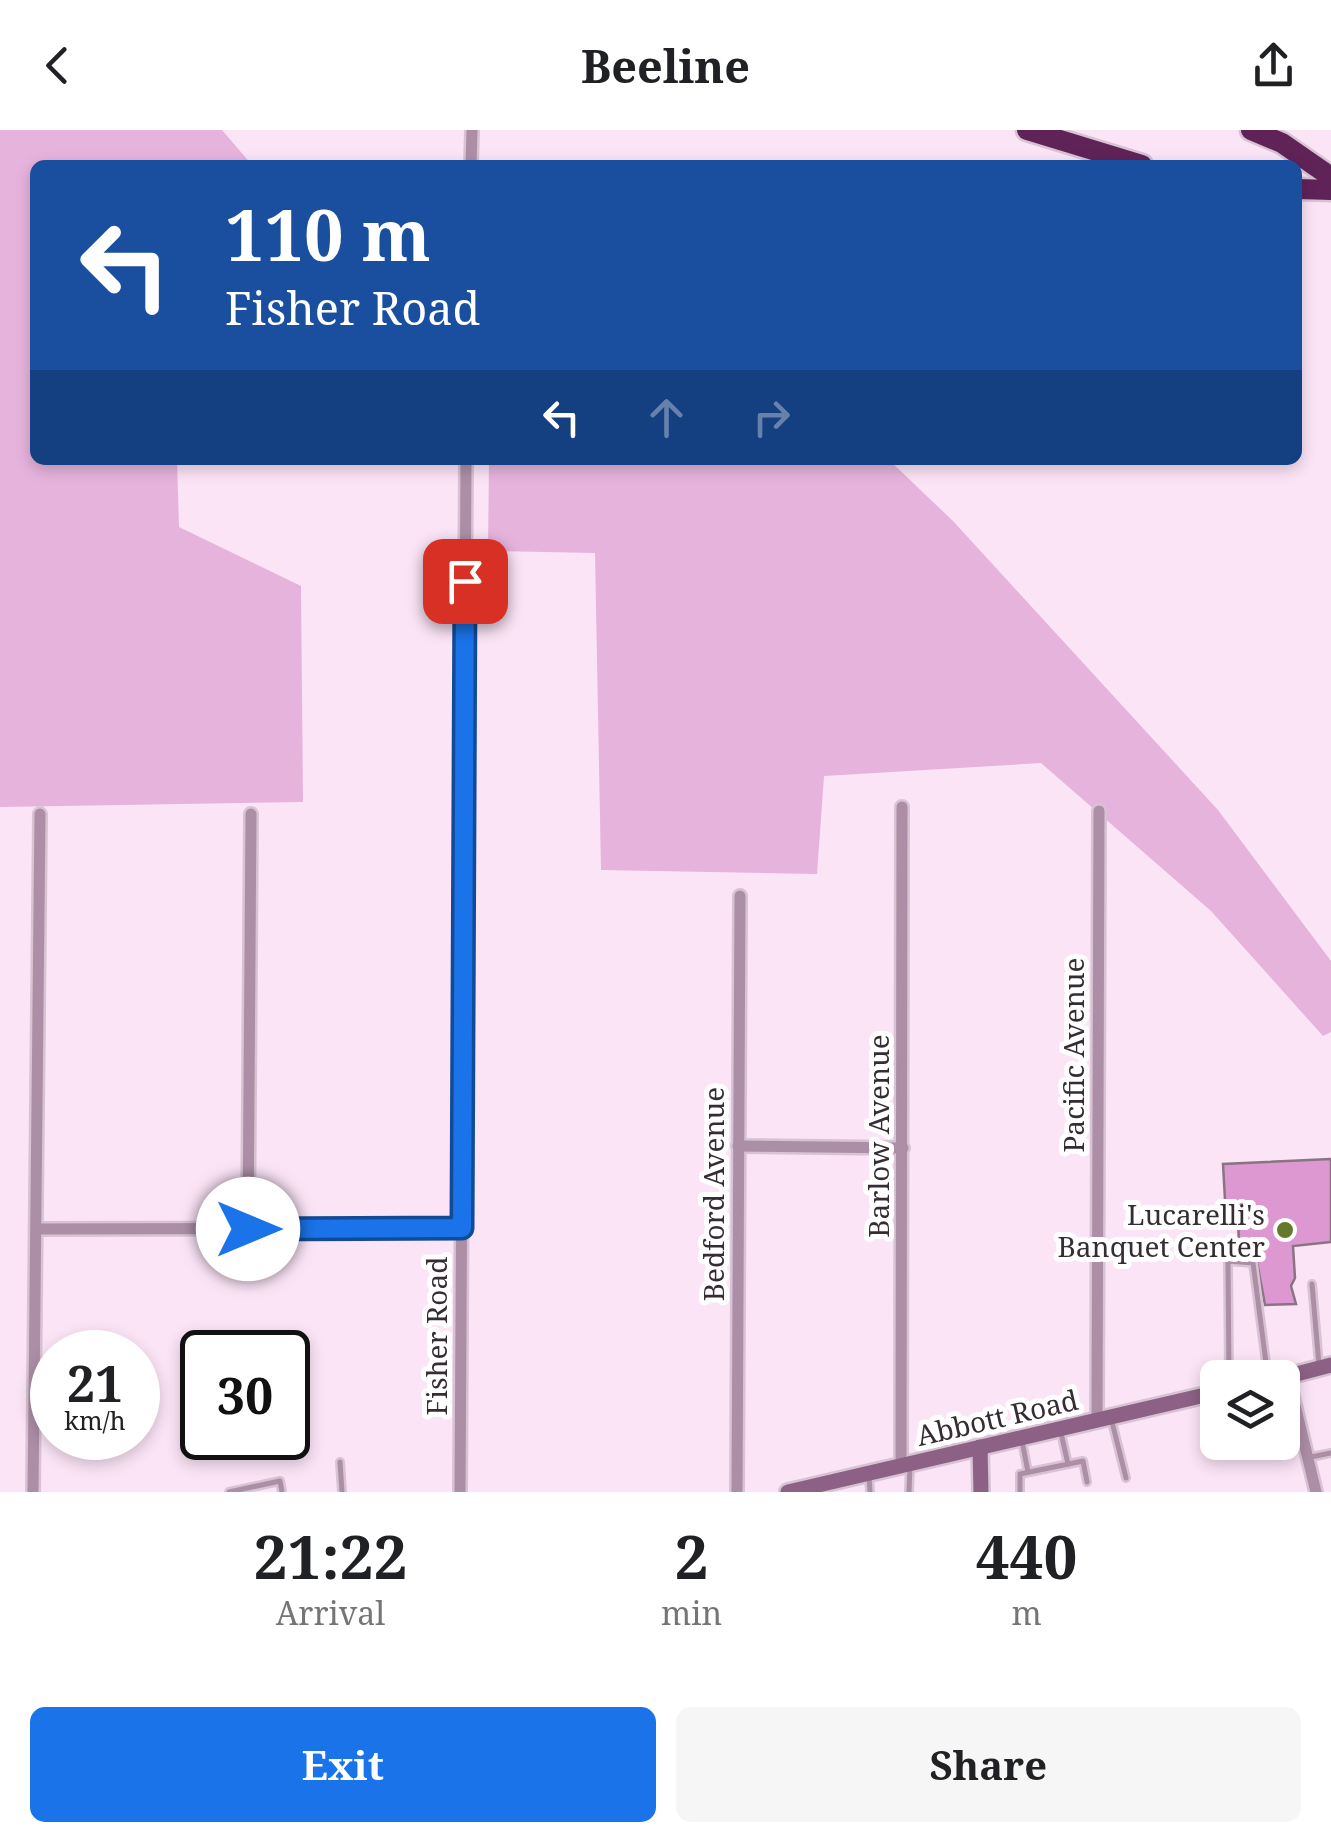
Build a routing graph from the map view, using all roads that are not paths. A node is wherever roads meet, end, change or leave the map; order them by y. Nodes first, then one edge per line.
1 (472, 130) edge
2 (1026, 130) edge
3 (1251, 130) edge
4 (471, 160) edge
5 (1125, 160) edge
6 (1331, 177) edge
7 (1302, 189) edge
8 (1331, 190) edge
9 (466, 465) edge
10 (902, 808) dead end
11 (1099, 810) dead end
12 (40, 814) dead end
13 (251, 814) dead end
14 (740, 896) dead end
15 (738, 1146) junction
16 (904, 1148) junction
17 (37, 1228) junction
18 (462, 1228) junction
19 (248, 1229) junction
20 (1312, 1284) dead end
21 (1229, 1360) edge
22 (1266, 1360) edge
23 (1326, 1367) edge
24 (1300, 1373) edge
25 (1200, 1396) edge
26 (1104, 1418) junction
27 (1060, 1429) junction
28 (1300, 1431) edge
29 (1022, 1438) junction
30 (980, 1447) junction
31 (1331, 1453) edge
32 (1308, 1458) junction
33 (340, 1462) dead end
34 (905, 1464) junction
35 (1068, 1464) junction
36 (1028, 1472) junction
37 (869, 1473) junction
38 (1126, 1478) dead end
39 (1087, 1482) dead end
40 (34, 1492) edge
41 (229, 1492) edge
42 (282, 1492) edge
43 (342, 1492) edge
44 (460, 1492) edge
45 (737, 1492) edge
46 (788, 1492) edge
47 (870, 1492) edge
48 (908, 1492) edge
49 (981, 1492) edge
50 (1020, 1492) edge
51 (1316, 1492) edge

1 - 4 street
2 - 5 highway
3 - 6 highway
7 - 8 highway
9 - 18 street, Fisher Road
10 - 16 street, Barlow Avenue
11 - 26 street, Pacific Avenue
12 - 17 street
13 - 19 street
14 - 15 street, Bedford Avenue
15 - 16 street
15 - 45 street, Bedford Avenue
16 - 34 street, Barlow Avenue
17 - 19 street
17 - 40 street
18 - 19 street
18 - 44 street, Fisher Road
20 - 23 lane
21 - 22 lane
23 - 24 street
25 - 26 street, Abbott Road
26 - 27 street, Abbott Road
26 - 38 lane
27 - 29 street, Abbott Road
27 - 35 lane
28 - 32 street
29 - 30 street, Abbott Road
29 - 36 lane
30 - 34 street, Abbott Road
30 - 49 street
31 - 32 lane
32 - 51 street
33 - 43 lane
34 - 37 street, Abbott Road
34 - 48 lane
35 - 36 lane
35 - 39 lane
36 - 50 lane
37 - 46 street, Abbott Road
37 - 47 lane
41 - 42 lane

